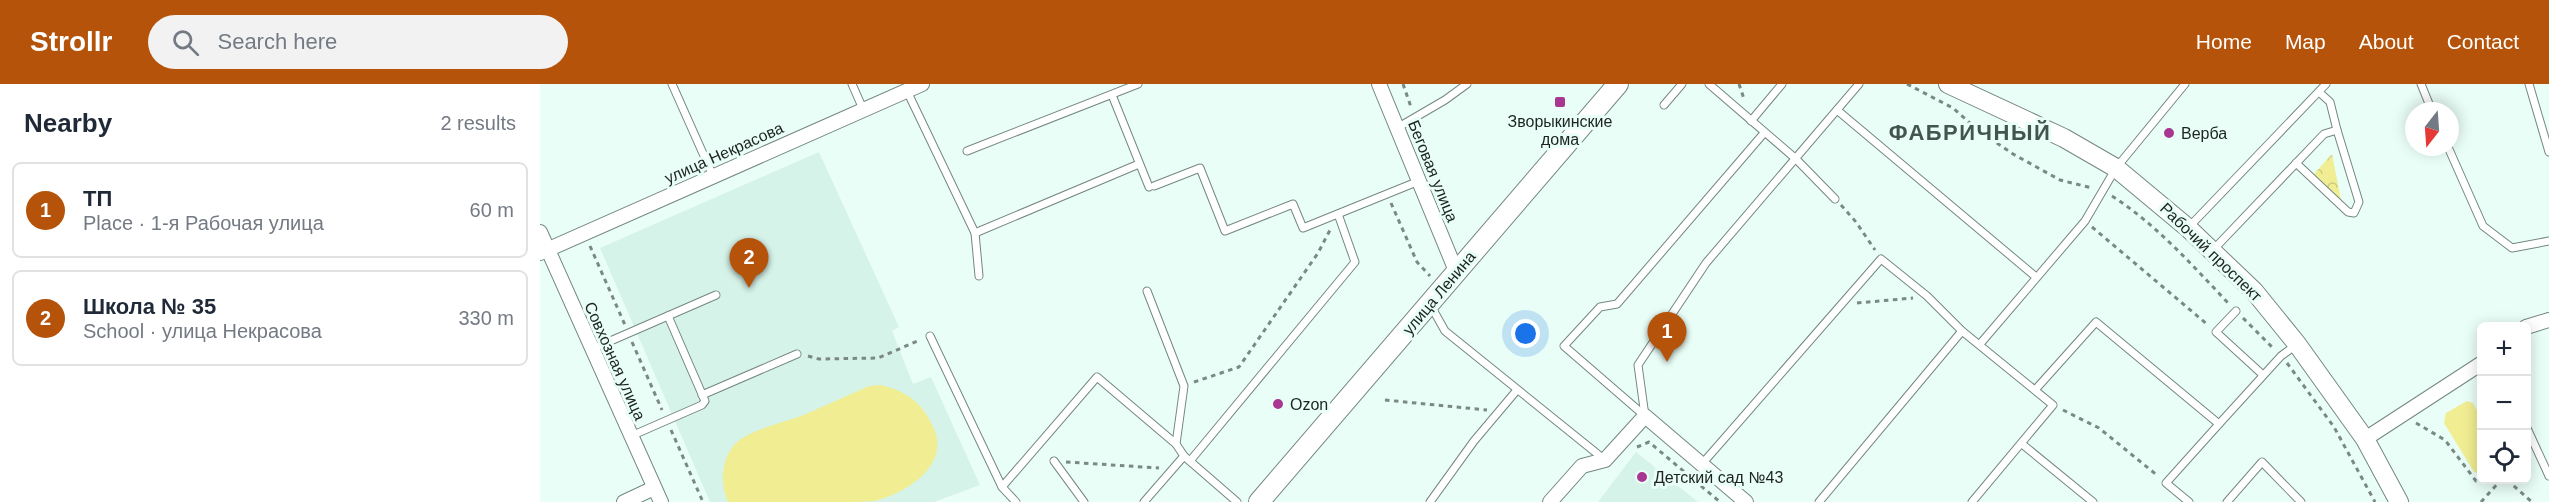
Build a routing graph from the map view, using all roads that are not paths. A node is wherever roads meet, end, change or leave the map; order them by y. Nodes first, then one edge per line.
1 (672, 84) edge
2 (852, 84) edge
3 (922, 84) edge
4 (1138, 84) edge
5 (1379, 84) edge
6 (1467, 84) edge
7 (1618, 84) edge
8 (1682, 84) edge
9 (1709, 84) edge
10 (1782, 84) edge
11 (1859, 84) edge
12 (1948, 84) edge
13 (2185, 84) edge
14 (2326, 84) edge
15 (2421, 84) edge
16 (2529, 84) edge
17 (907, 91) junction
18 (2319, 92) junction
19 (1112, 95) junction
20 (2428, 102) edge
21 (1664, 105) dead end
22 (863, 109) junction
23 (1837, 110) junction
24 (1751, 121) junction
25 (1397, 128) junction
26 (2337, 130) junction
27 (1764, 133) junction
28 (967, 151) dead end
29 (2549, 152) edge
30 (2452, 156) edge
31 (1796, 159) junction
32 (2296, 163) junction
33 (1139, 164) junction
34 (2116, 168) junction
35 (713, 176) junction
36 (1419, 181) junction
37 (1835, 199) road end
38 (1338, 214) junction
39 (2188, 228) junction
40 (540, 232) edge
41 (975, 233) junction
42 (2549, 241) edge
43 (2213, 250) junction
44 (544, 251) edge
45 (1456, 271) junction
46 (979, 276) dead end
47 (2036, 277) junction
48 (1148, 291) dead end
49 (716, 296) dead end
50 (1430, 303) junction
51 (2236, 311) road end
52 (668, 316) junction
53 (2549, 320) edge
54 (2531, 325) edge
55 (1962, 331) junction
56 (930, 336) road end
57 (1980, 344) junction
58 (2297, 344) junction
59 (592, 349) junction
60 (797, 354) road end
61 (2477, 366) edge
62 (2263, 375) junction
63 (1517, 390) junction
64 (2035, 390) junction
65 (702, 394) junction
66 (1645, 416) junction
67 (2219, 424) junction
68 (2528, 430) edge
69 (631, 436) junction
70 (2365, 439) junction
71 (1176, 444) junction
72 (2022, 444) junction
73 (1187, 458) junction
74 (1605, 460) junction
75 (1054, 461) road end
76 (1702, 464) junction
77 (2549, 476) edge
78 (1002, 487) junction
79 (654, 489) junction
80 (624, 502) edge
81 (661, 502) edge
82 (1016, 502) edge
83 (1084, 502) edge
84 (1144, 502) edge
85 (1237, 502) edge
86 (1259, 502) edge
87 (1430, 502) edge
88 (1550, 502) edge
89 (1746, 502) edge
90 (1819, 502) edge
91 (1972, 502) edge
92 (2093, 502) edge
93 (2189, 502) edge
94 (2227, 502) edge
95 (2301, 502) edge
96 (2399, 502) edge

1 - 35 lane
2 - 22 lane
3 - 17 street, улица Некрасова
4 - 19 lane
5 - 25 street, Беговая улица
6 - 25 lane
7 - 45 main road, улица Ленина
8 - 21 lane
9 - 24 lane
10 - 24 lane
11 - 23 lane
12 - 34 street, Рабочий проспект
13 - 34 lane
14 - 18 lane
15 - 20 lane
16 - 29 lane
17 - 22 street, улица Некрасова
17 - 41 lane
18 - 26 lane
18 - 39 lane
19 - 28 lane
19 - 33 lane
22 - 35 street, улица Некрасова
23 - 31 lane
23 - 47 lane
24 - 27 lane
25 - 36 street, Беговая улица
26 - 32 lane
26 - 32 lane
27 - 31 lane
27 - 66 lane
30 - 42 lane
31 - 37 lane
31 - 66 lane
32 - 43 lane
33 - 38 lane
33 - 41 lane
34 - 39 street, Рабочий проспект
34 - 47 lane
35 - 44 street, улица Некрасова
36 - 38 lane
36 - 45 street, Беговая улица
38 - 73 lane
39 - 43 street, Рабочий проспект
40 - 44 street, Совхозная улица
41 - 46 lane
43 - 58 street, Рабочий проспект
44 - 59 street, Совхозная улица
45 - 50 main road, улица Ленина
47 - 57 lane
48 - 71 lane
49 - 52 lane
50 - 63 lane
50 - 86 main road, улица Ленина
51 - 62 lane
52 - 59 lane
52 - 65 lane
53 - 54 street
55 - 57 lane
55 - 76 lane
55 - 90 lane
56 - 78 lane
57 - 64 lane
58 - 62 lane
58 - 70 street, Рабочий проспект
59 - 69 street, Совхозная улица
60 - 65 lane
61 - 70 street
62 - 67 lane
63 - 74 lane
63 - 87 lane
64 - 67 lane
64 - 72 lane
65 - 69 lane
66 - 74 street
66 - 76 street
67 - 93 lane
68 - 77 lane
69 - 79 street, Совхозная улица
70 - 96 street, Рабочий проспект
71 - 73 lane
71 - 78 lane
72 - 91 lane
72 - 92 lane
73 - 84 lane
73 - 85 lane
74 - 88 street
75 - 83 lane
76 - 89 street
78 - 82 lane
79 - 80 street
79 - 81 street, Совхозная улица
94 - 95 lane

